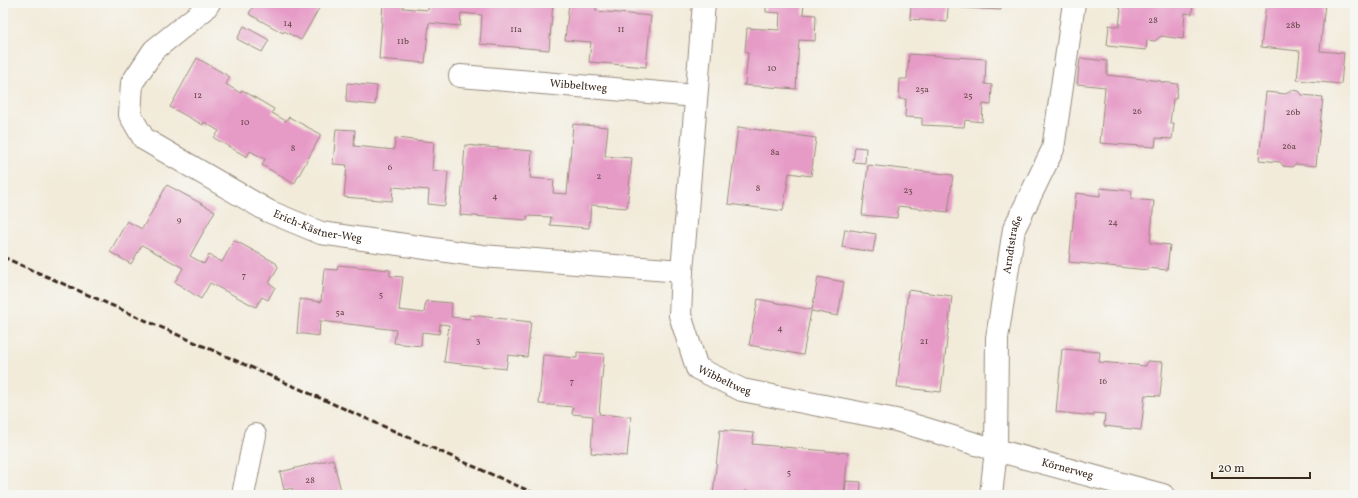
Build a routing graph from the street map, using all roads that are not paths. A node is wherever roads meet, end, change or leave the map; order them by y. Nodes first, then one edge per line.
1 (209, 3) edge
2 (704, 3) edge
3 (1074, 3) edge
4 (460, 76) dead end
5 (696, 96) junction
6 (682, 271) junction
7 (255, 435) dead end
8 (996, 450) junction
9 (243, 495) edge
10 (991, 495) edge
11 (1163, 495) edge

1 - 6 street, Erich-Kästner-Weg
2 - 5 street, Wibbeltweg
3 - 8 street, Arndtstraße
4 - 5 street, Wibbeltweg
5 - 6 street, Wibbeltweg
6 - 8 street, Wibbeltweg
7 - 9 street
8 - 10 street, Arndtstraße
8 - 11 street, Körnerweg

